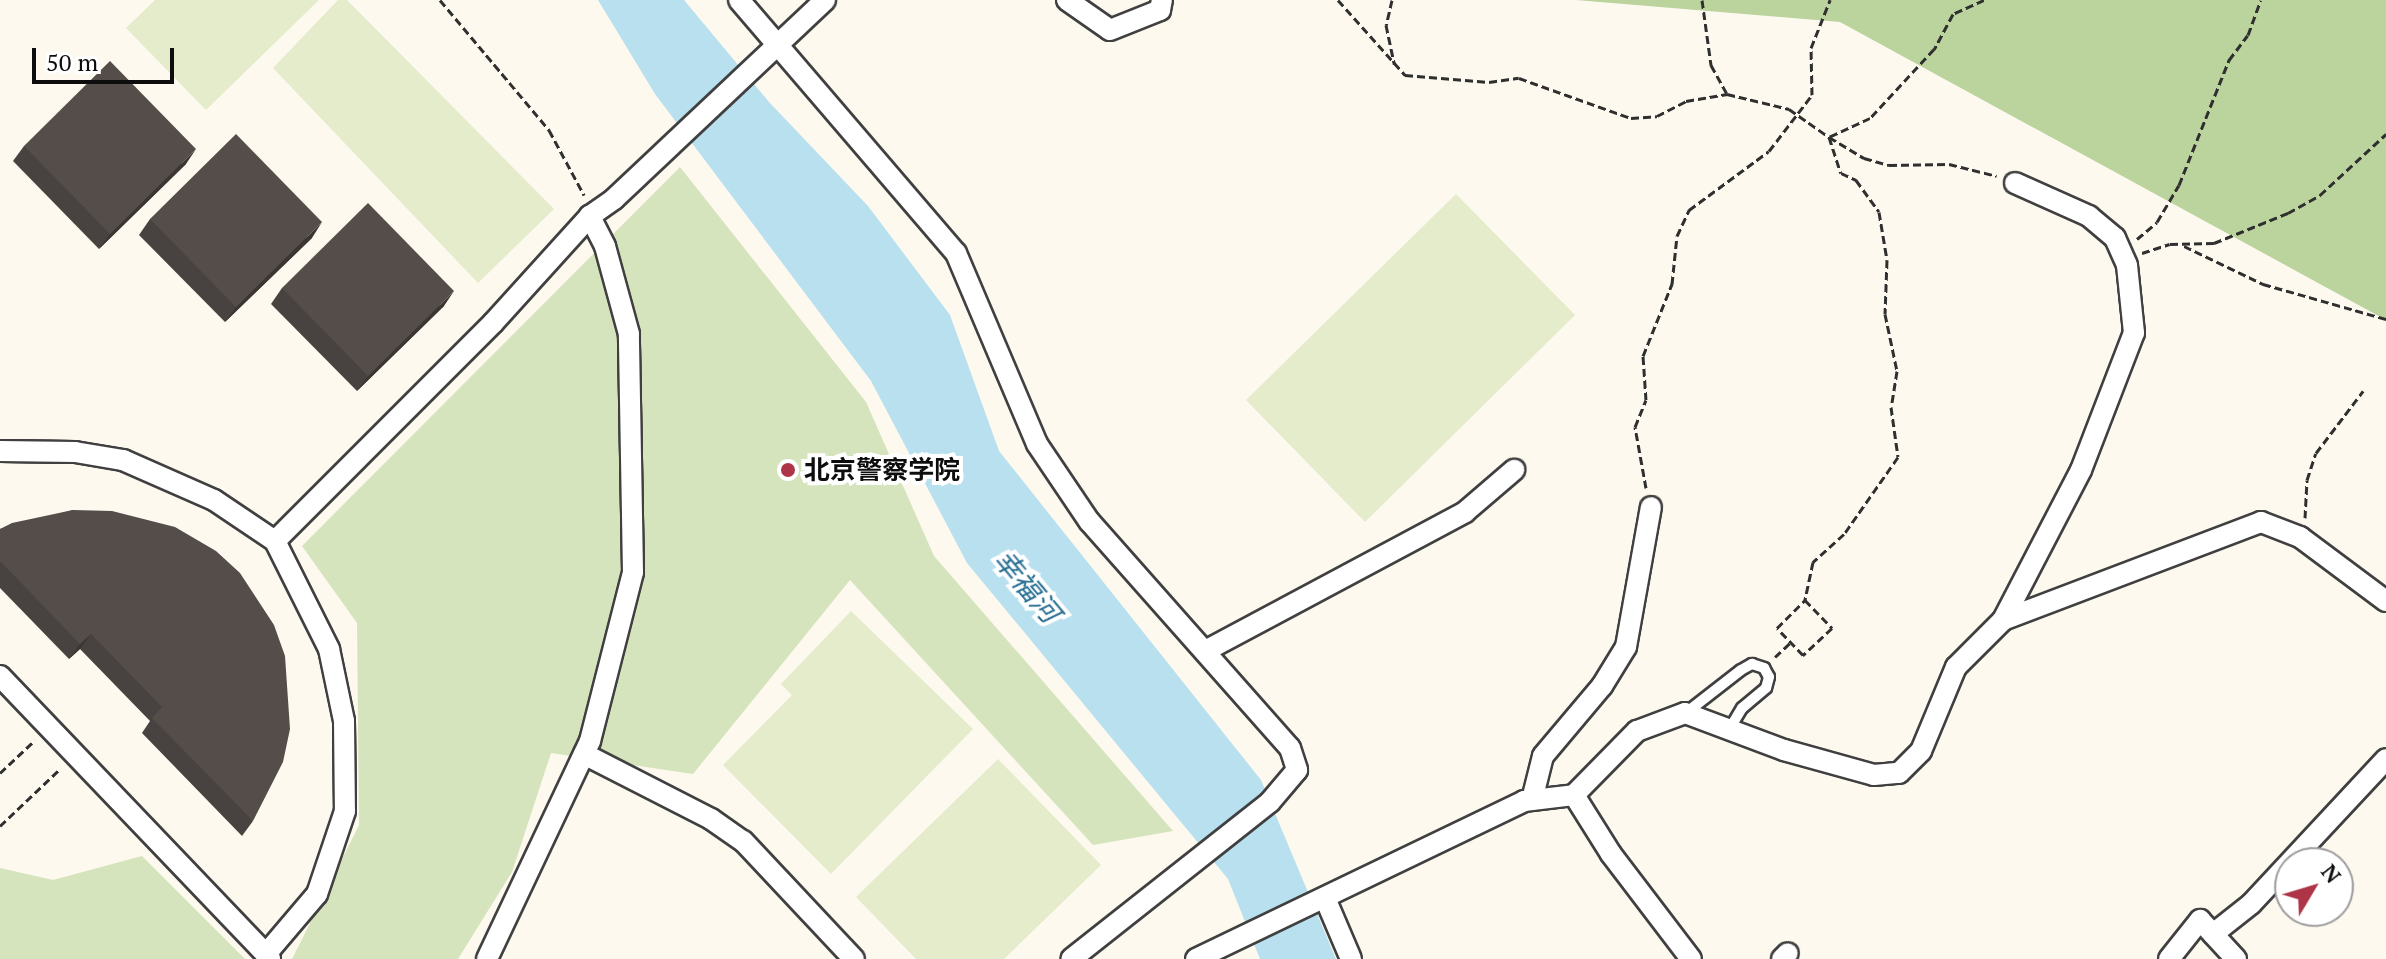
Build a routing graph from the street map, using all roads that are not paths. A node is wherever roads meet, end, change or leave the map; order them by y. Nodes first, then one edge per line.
1 (739, 0) edge
2 (825, 0) edge
3 (1067, 0) edge
4 (1162, 0) edge
5 (777, 44) junction
6 (2015, 183) road end
7 (590, 216) junction
8 (0, 451) edge
9 (1514, 470) dead end
10 (1651, 507) road end
11 (275, 541) junction
12 (2386, 601) edge
13 (2003, 620) junction
14 (1205, 651) junction
15 (0, 676) edge
16 (1685, 713) junction
17 (1730, 728) junction
18 (584, 754) junction
19 (2386, 759) edge
20 (1574, 795) junction
21 (1532, 800) junction
22 (1322, 900) junction
23 (2213, 934) junction
24 (268, 957) edge
25 (487, 959) edge
26 (854, 959) edge
27 (1071, 959) edge
28 (1196, 959) edge
29 (1351, 959) edge
30 (1691, 959) edge
31 (2169, 959) edge
32 (2236, 959) edge

1 - 5 street
2 - 5 street
3 - 4 street
5 - 7 street
5 - 14 street
6 - 13 street
7 - 11 street
7 - 18 street
8 - 11 street
9 - 14 street
10 - 21 street
11 - 24 street
12 - 13 street
13 - 17 street
14 - 27 street
15 - 24 street
16 - 17 street
16 - 17 lane
16 - 20 street
18 - 25 street
18 - 26 street
19 - 23 street
20 - 21 street
20 - 30 street
21 - 22 street
22 - 28 street
22 - 29 street
23 - 31 street
23 - 32 street

